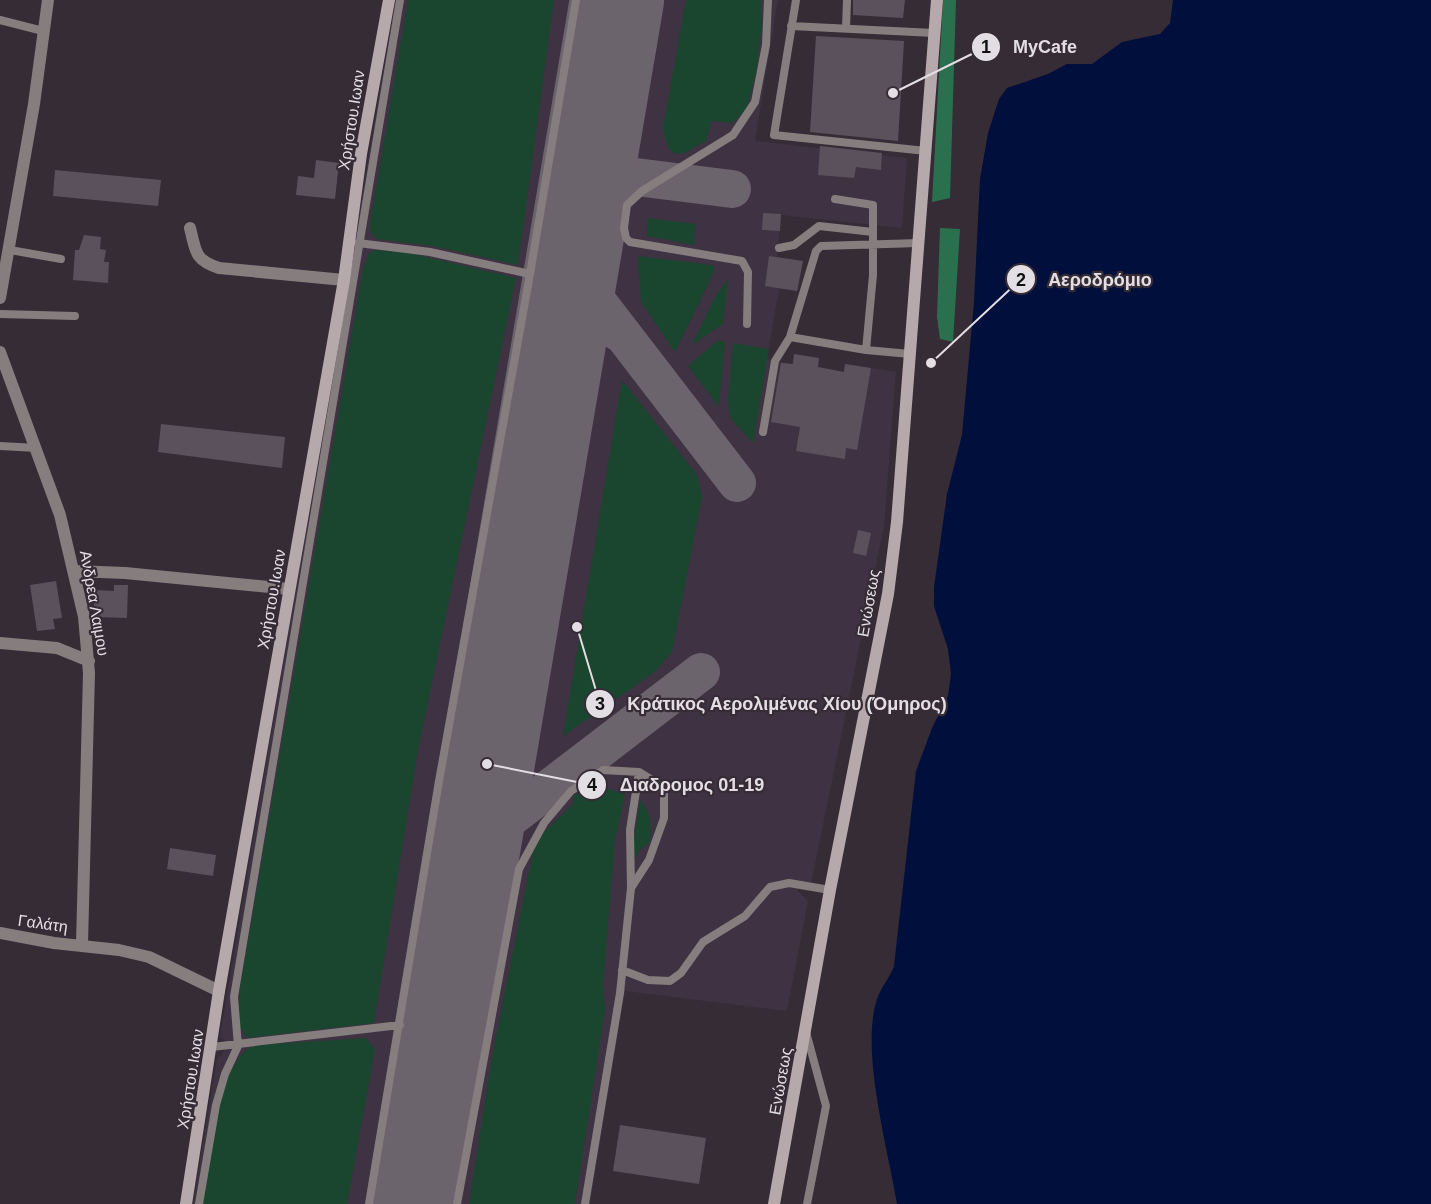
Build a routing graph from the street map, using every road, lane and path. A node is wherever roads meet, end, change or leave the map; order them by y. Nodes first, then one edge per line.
1 (48, 0) edge
2 (388, 0) edge
3 (400, 0) edge
4 (576, 0) edge
5 (768, 0) edge
6 (795, 0) edge
7 (847, 0) edge
8 (937, 0) edge
9 (0, 21) edge
10 (791, 26) junction
11 (846, 28) junction
12 (43, 31) junction
13 (934, 33) junction
14 (926, 151) junction
15 (836, 200) dead end
16 (190, 228) dead end
17 (873, 232) junction
18 (358, 243) junction
19 (874, 243) junction
20 (919, 243) junction
21 (778, 248) dead end
22 (10, 250) junction
23 (62, 259) dead end
24 (530, 274) junction
25 (344, 280) junction
26 (0, 298) edge
27 (0, 314) edge
28 (75, 316) dead end
29 (747, 324) dead end
30 (790, 337) junction
31 (866, 350) junction
32 (0, 352) edge
33 (910, 354) junction
34 (763, 432) dead end
35 (0, 446) edge
36 (37, 448) junction
37 (75, 571) junction
38 (289, 589) junction
39 (0, 643) edge
40 (89, 661) junction
41 (639, 772) junction
42 (631, 888) junction
43 (830, 890) junction
44 (0, 933) edge
45 (82, 944) junction
46 (622, 970) junction
47 (219, 991) junction
48 (400, 1025) junction
49 (806, 1032) junction
50 (238, 1046) junction
51 (212, 1047) junction
52 (186, 1204) edge
53 (199, 1204) edge
54 (369, 1204) edge
55 (457, 1204) edge
56 (585, 1204) edge
57 (774, 1204) edge
58 (807, 1204) edge

1 - 12 street
2 - 25 main road, Χρήστου.Ιωαν
3 - 18 lane
4 - 24 lane
5 - 29 lane
6 - 10 lane
7 - 11 lane
8 - 13 main road, Ενώσεως
9 - 12 lane
10 - 11 lane
10 - 14 lane
11 - 13 lane
12 - 22 street
13 - 14 main road, Ενώσεως
14 - 20 main road, Ενώσεως
15 - 17 lane
16 - 25 street
17 - 19 lane
17 - 21 lane
18 - 24 lane
18 - 50 lane
19 - 20 lane
19 - 30 lane
19 - 31 lane
20 - 33 main road, Ενώσεως
22 - 23 lane
22 - 26 street
24 - 48 lane
25 - 38 main road, Χρήστου.Ιωαν
27 - 28 lane
30 - 31 lane
30 - 34 lane
31 - 33 lane
32 - 36 street, Ανδρεα Λαιμου
33 - 43 main road, Ενώσεως
35 - 36 lane
36 - 37 street, Ανδρεα Λαιμου
37 - 38 street
37 - 40 street, Ανδρεα Λαιμου
38 - 47 main road, Χρήστου.Ιωαν
39 - 40 street
40 - 45 street, Ανδρεα Λαιμου
41 - 42 lane
41 - 42 lane
41 - 55 lane
42 - 46 lane
43 - 46 lane
43 - 49 main road, Ενώσεως
44 - 45 street, Γαλάτη
45 - 47 street, Γαλάτη
46 - 56 lane
47 - 51 main road, Χρήστου.Ιωαν
48 - 50 lane
48 - 54 lane
49 - 57 main road, Ενώσεως
49 - 58 lane
50 - 51 lane
50 - 53 lane
51 - 52 main road, Χρήστου.Ιωαν

